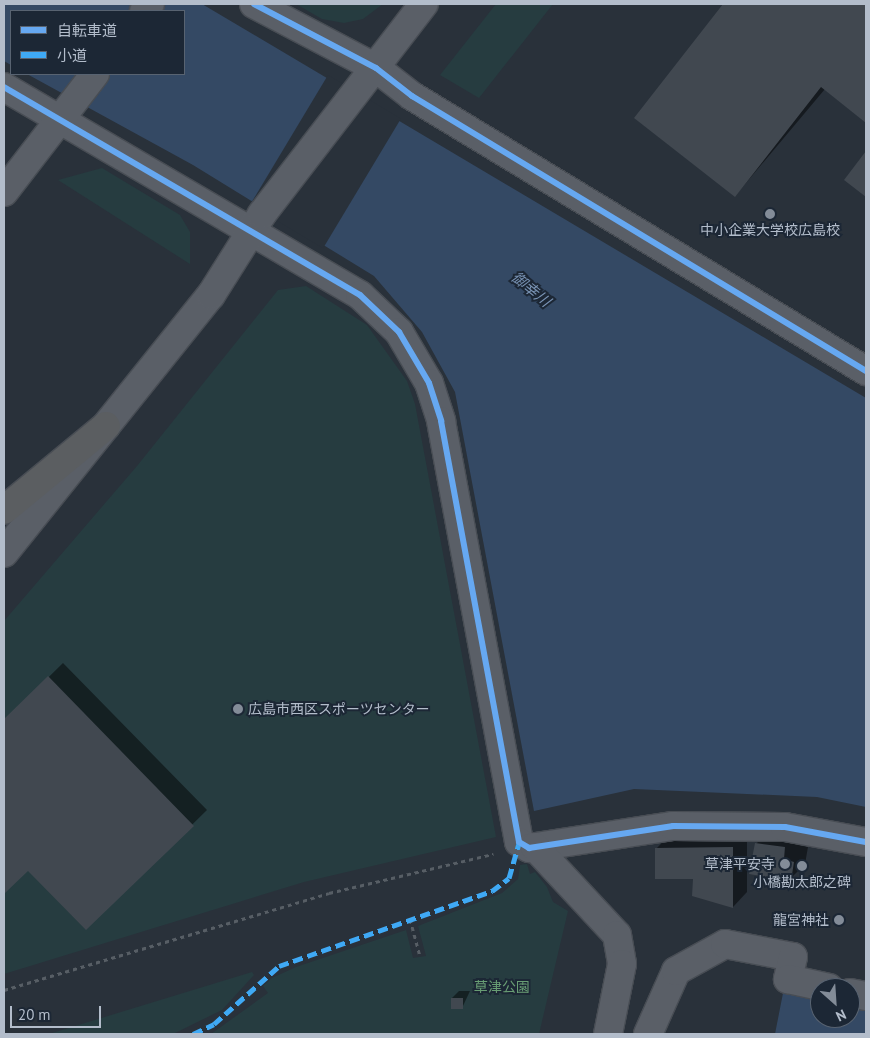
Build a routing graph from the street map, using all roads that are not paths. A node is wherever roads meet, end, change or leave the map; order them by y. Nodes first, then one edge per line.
1 (254, 4) edge
2 (424, 4) edge
3 (376, 68) junction
4 (94, 75) edge
5 (4, 87) edge
6 (65, 112) junction
7 (4, 192) edge
8 (258, 222) junction
9 (866, 371) edge
10 (106, 426) junction
11 (4, 510) edge
12 (4, 553) edge
13 (866, 842) edge
14 (527, 844) junction
15 (810, 984) edge
16 (608, 1034) edge
17 (648, 1034) edge

1 - 3 street
2 - 3 street
3 - 8 street
3 - 9 street
4 - 6 street
5 - 6 street
6 - 7 street
6 - 8 street
8 - 10 street
8 - 14 street
10 - 11 highway
10 - 12 street
13 - 14 street
14 - 16 street
15 - 17 street

